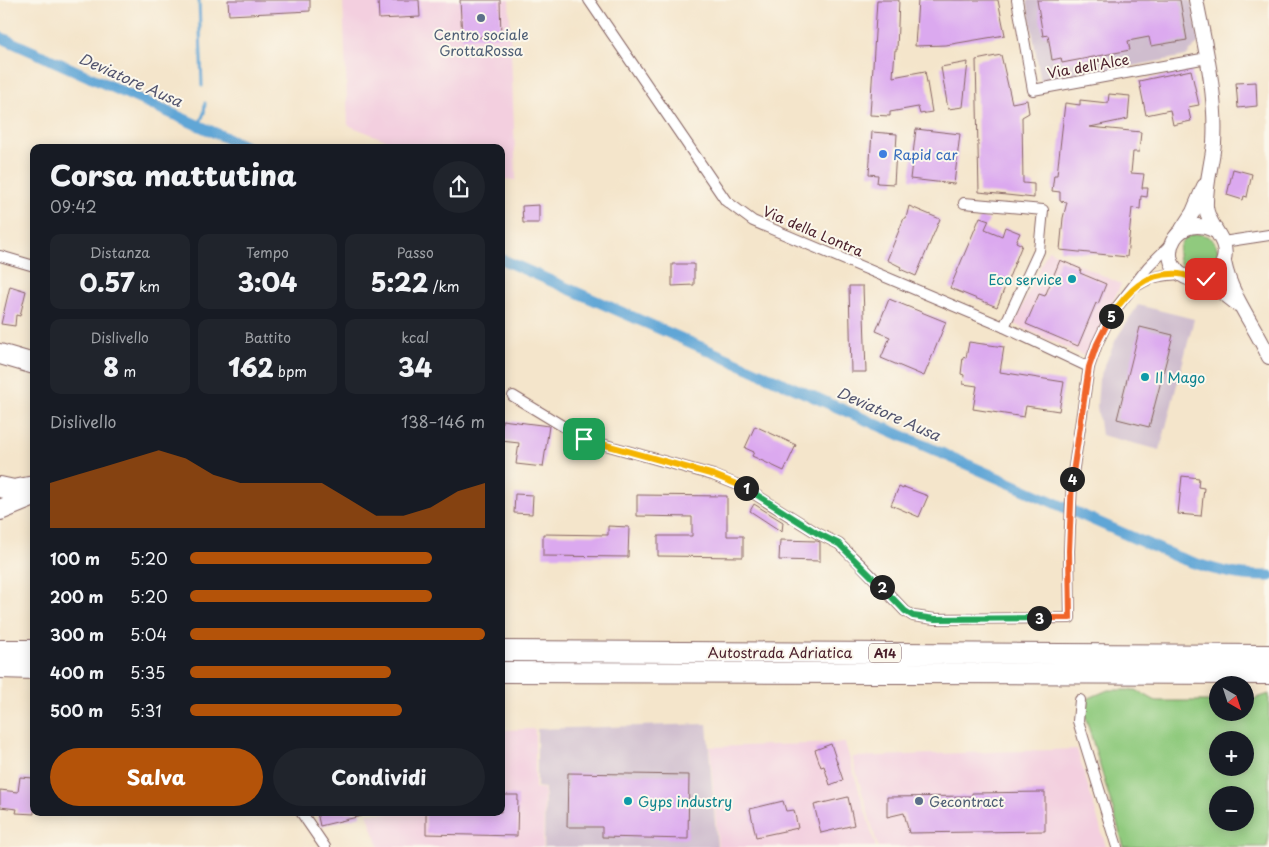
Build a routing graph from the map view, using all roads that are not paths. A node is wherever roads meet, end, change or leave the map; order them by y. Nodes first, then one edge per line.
1 (589, 0) edge
2 (1017, 0) edge
3 (1196, 0) edge
4 (1208, 58) junction
5 (1208, 178) junction
6 (964, 203) dead end
7 (1182, 229) junction
8 (1269, 235) edge
9 (1219, 236) junction
10 (1172, 243) junction
11 (0, 256) edge
12 (1224, 262) junction
13 (30, 265) edge
14 (1181, 274) junction
15 (1197, 280) junction
16 (1133, 288) junction
17 (1241, 308) junction
18 (1004, 327) junction
19 (0, 354) edge
20 (1269, 357) edge
21 (30, 363) edge
22 (1089, 367) junction
23 (513, 396) dead end
24 (0, 486) edge
25 (30, 487) edge
26 (30, 498) edge
27 (0, 510) edge
28 (0, 650) edge
29 (30, 650) edge
30 (505, 651) edge
31 (1269, 655) edge
32 (0, 668) edge
33 (30, 669) edge
34 (505, 672) edge
35 (1269, 674) edge
36 (1080, 700) dead end
37 (304, 816) edge
38 (325, 847) edge
39 (1117, 847) edge

1 - 18 street, Via della Lontra
2 - 4 street, Via dell'Alce
3 - 4 street
4 - 5 street
5 - 7 street
5 - 9 street
6 - 18 street
7 - 9 street
7 - 10 street
8 - 9 street
9 - 12 street
10 - 14 street
10 - 16 street
11 - 13 street
12 - 15 street
12 - 17 street
14 - 15 street
14 - 16 street
15 - 17 street
16 - 22 street
17 - 20 street
18 - 22 street, Via della Lontra
19 - 21 highway
22 - 23 street
24 - 25 highway
26 - 27 highway
28 - 29 highway
30 - 31 highway, Autostrada Adriatica / A14
32 - 33 highway
34 - 35 highway, Autostrada Adriatica / A14
36 - 39 street
37 - 38 street

